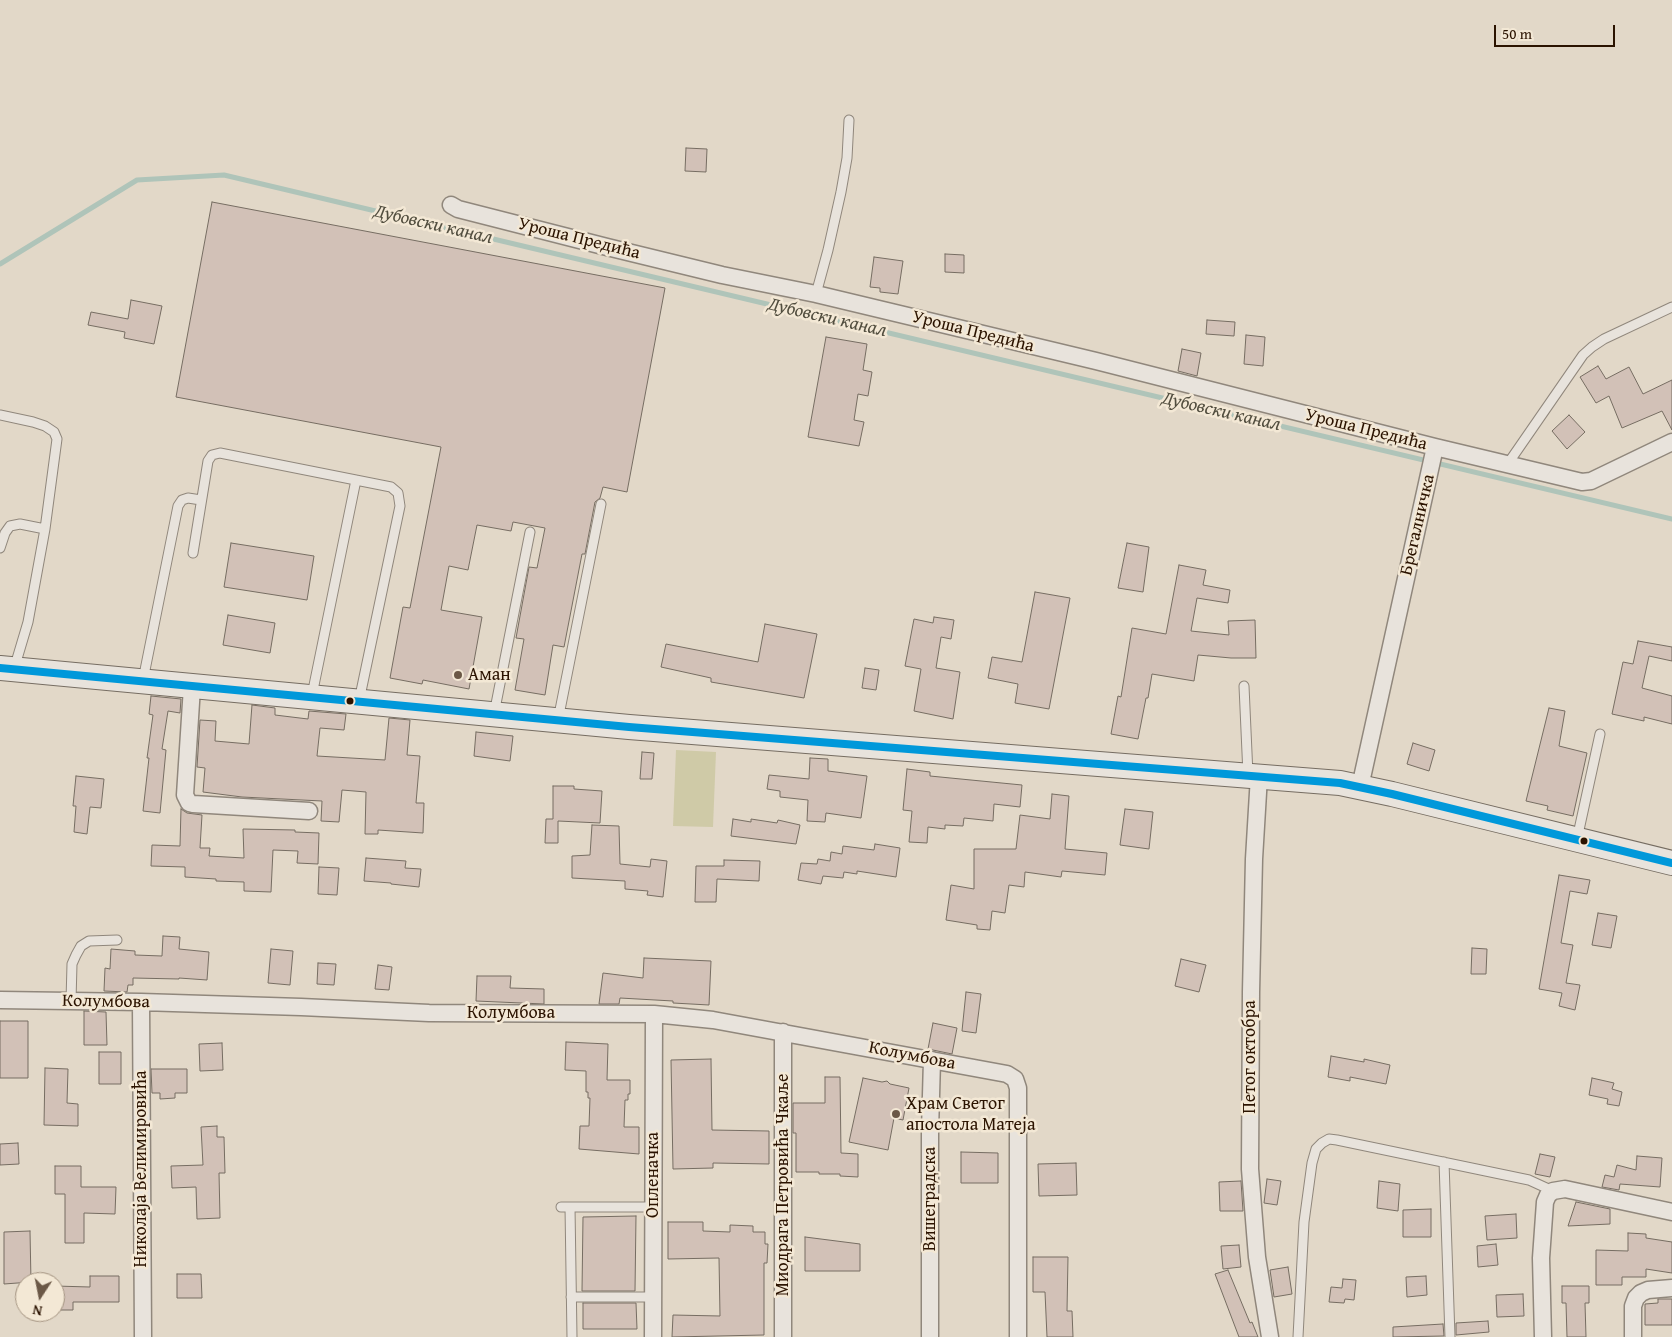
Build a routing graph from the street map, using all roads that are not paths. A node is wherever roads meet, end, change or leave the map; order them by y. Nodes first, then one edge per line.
1 (849, 120) dead end
2 (451, 206) dead end
3 (816, 294) junction
4 (1672, 307) edge
5 (0, 415) edge
6 (1672, 442) edge
7 (1434, 451) junction
8 (1507, 465) junction
9 (356, 480) junction
10 (201, 500) junction
11 (601, 504) dead end
12 (45, 529) junction
13 (530, 532) dead end
14 (0, 548) edge
15 (193, 553) dead end
16 (7, 669) edge
17 (143, 682) junction
18 (1244, 686) dead end
19 (192, 688) junction
20 (312, 698) junction
21 (359, 702) junction
22 (494, 714) junction
23 (558, 721) junction
24 (1600, 734) dead end
25 (1254, 776) junction
26 (1360, 787) junction
27 (310, 810) dead end
28 (1577, 839) junction
29 (1672, 863) edge
30 (117, 940) dead end
31 (0, 1000) edge
32 (71, 1001) junction
33 (141, 1002) junction
34 (654, 1014) junction
35 (784, 1032) junction
36 (932, 1060) junction
37 (1444, 1162) junction
38 (1553, 1191) junction
39 (652, 1207) junction
40 (1672, 1212) edge
41 (1672, 1288) edge
42 (571, 1297) junction
43 (653, 1297) junction
44 (143, 1337) edge
45 (572, 1337) edge
46 (653, 1337) edge
47 (783, 1337) edge
48 (930, 1337) edge
49 (1018, 1337) edge
50 (1270, 1337) edge
51 (1298, 1337) edge
52 (1450, 1337) edge
53 (1543, 1337) edge
54 (1633, 1337) edge

1 - 3 lane
2 - 3 street, Уроша Предића
3 - 7 street, Уроша Предића
4 - 8 lane
5 - 12 lane
6 - 8 street
7 - 8 street
7 - 26 street, Брегалничка
9 - 10 lane
9 - 20 lane
9 - 21 lane
10 - 15 lane
10 - 17 lane
11 - 23 lane
12 - 14 lane
12 - 16 lane
13 - 22 lane
16 - 17 street
17 - 19 street
18 - 25 lane
19 - 20 street
19 - 27 street
20 - 21 street
21 - 22 street
22 - 23 street
23 - 25 street
24 - 28 lane
25 - 26 street
25 - 50 street, Петог октобра
26 - 28 street
28 - 29 street
30 - 32 lane
31 - 32 street, Колумбова
32 - 33 street, Колумбова
33 - 34 street, Колумбова
33 - 44 street, Николаја Велимировића
34 - 35 street, Колумбова
34 - 39 street, Опленачка
35 - 36 street, Колумбова
35 - 47 street, Миодрага Петровића Чкаље
36 - 48 street, Вишеградска
36 - 49 street, Колумбова
37 - 38 lane
37 - 51 lane
37 - 52 lane
38 - 40 street
38 - 53 street
39 - 42 lane
39 - 43 street, Опленачка
41 - 54 street
42 - 43 lane
42 - 45 lane
43 - 46 street, Опленачка

